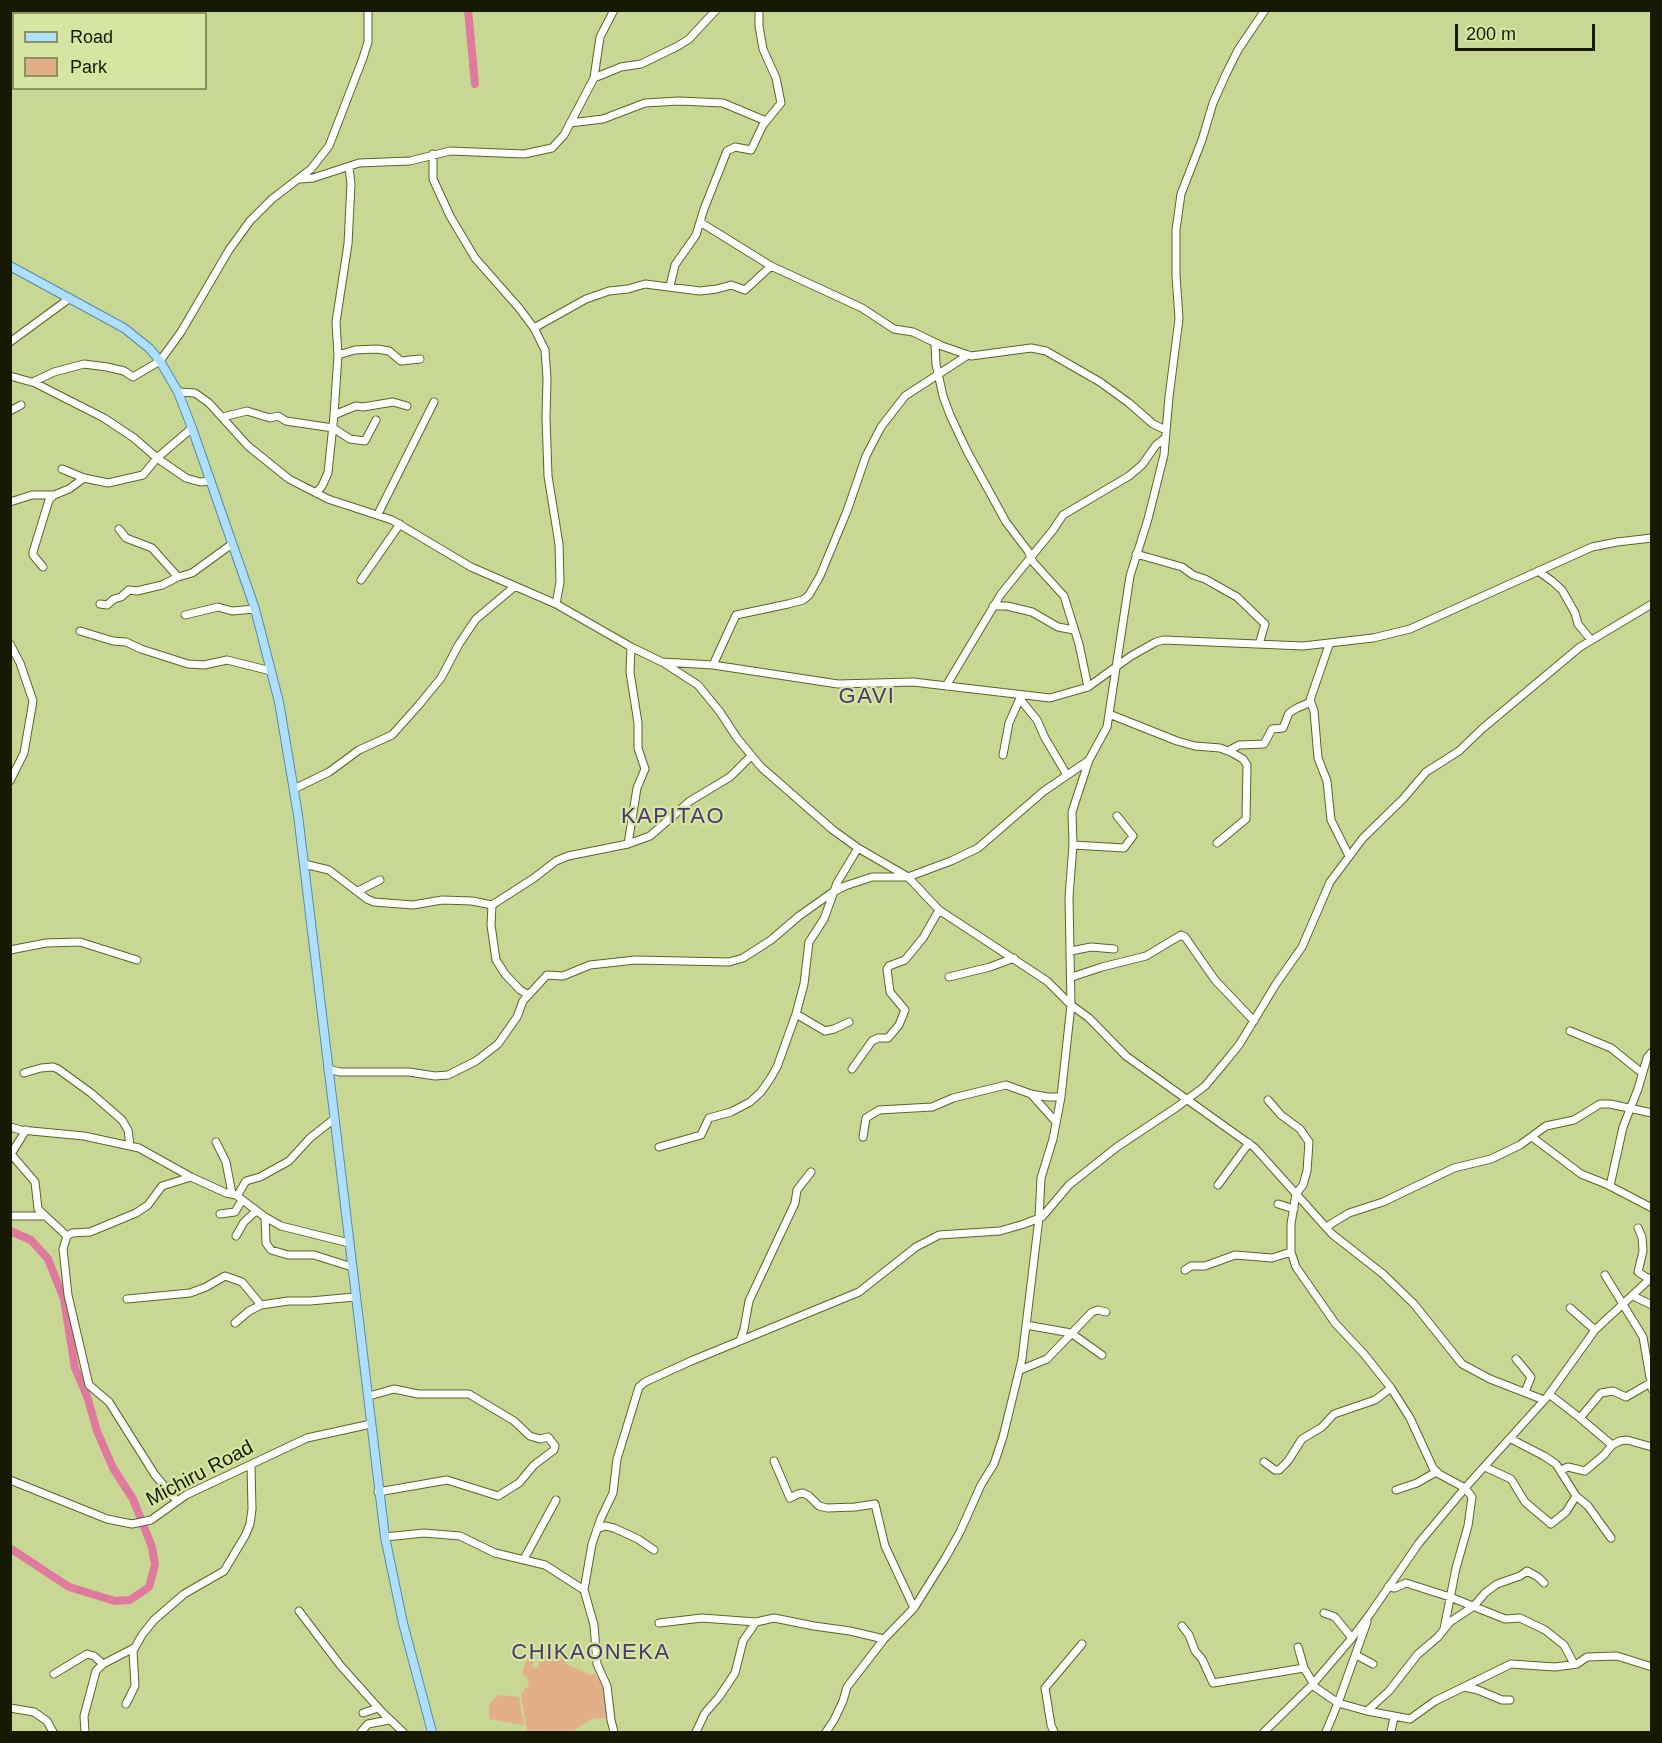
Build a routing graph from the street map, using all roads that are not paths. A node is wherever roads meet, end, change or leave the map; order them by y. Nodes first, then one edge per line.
1 (368, 10) edge
2 (614, 10) edge
3 (716, 10) edge
4 (759, 10) edge
5 (1265, 10) edge
6 (594, 78) junction
7 (766, 121) junction
8 (570, 123) junction
9 (434, 154) junction
10 (349, 167) junction
11 (297, 180) junction
12 (700, 222) junction
13 (10, 266) edge
14 (771, 266) junction
15 (670, 286) junction
16 (70, 298) junction
17 (534, 328) junction
18 (10, 342) edge
19 (935, 344) junction
20 (338, 355) junction
21 (968, 355) junction
22 (420, 359) dead end
23 (160, 362) junction
24 (939, 375) junction
25 (10, 376) edge
26 (33, 382) junction
27 (178, 392) junction
28 (434, 402) dead end
29 (21, 405) dead end
30 (407, 406) dead end
31 (10, 411) edge
32 (334, 415) junction
33 (223, 417) junction
34 (376, 420) dead end
35 (192, 428) junction
36 (333, 428) junction
37 (1165, 434) junction
38 (157, 458) junction
39 (62, 469) dead end
40 (84, 478) junction
41 (211, 481) junction
42 (316, 493) junction
43 (54, 495) junction
44 (10, 502) edge
45 (378, 514) junction
46 (400, 524) junction
47 (119, 529) dead end
48 (1652, 538) edge
49 (232, 544) junction
50 (1136, 554) junction
51 (1030, 556) junction
52 (44, 567) dead end
53 (1538, 571) junction
54 (178, 577) junction
55 (361, 580) dead end
56 (514, 587) junction
57 (100, 604) dead end
58 (556, 604) junction
59 (1652, 604) edge
60 (993, 606) junction
61 (255, 609) junction
62 (185, 615) dead end
63 (1074, 630) junction
64 (80, 631) dead end
65 (1591, 640) junction
66 (1259, 644) junction
67 (1329, 645) junction
68 (12, 647) edge
69 (631, 647) junction
70 (10, 658) edge
71 (662, 662) junction
72 (713, 665) junction
73 (1116, 667) junction
74 (271, 671) junction
75 (946, 686) junction
76 (1088, 687) junction
77 (1020, 698) junction
78 (1311, 702) junction
79 (1109, 714) junction
80 (1229, 751) junction
81 (1003, 755) dead end
82 (751, 756) junction
83 (1089, 760) junction
84 (1067, 775) junction
85 (10, 781) edge
86 (294, 789) junction
87 (1117, 816) dead end
88 (1216, 843) dead end
89 (628, 844) junction
90 (1072, 845) junction
91 (858, 848) junction
92 (1349, 856) junction
93 (304, 864) junction
94 (908, 877) junction
95 (380, 880) dead end
96 (358, 891) junction
97 (833, 892) junction
98 (492, 904) junction
99 (939, 910) junction
100 (1113, 949) dead end
101 (10, 950) edge
102 (1071, 951) junction
103 (1014, 958) junction
104 (137, 960) dead end
105 (949, 977) dead end
106 (1072, 977) junction
107 (520, 990) junction
108 (529, 995) junction
109 (523, 1001) junction
110 (1071, 1005) junction
111 (796, 1014) junction
112 (1254, 1021) junction
113 (849, 1022) dead end
114 (1570, 1031) dead end
115 (1652, 1052) edge
116 (328, 1069) junction
117 (852, 1069) dead end
118 (24, 1073) dead end
119 (1642, 1073) junction
120 (1031, 1094) junction
121 (1061, 1097) junction
122 (1186, 1099) junction
123 (1268, 1100) dead end
124 (1630, 1107) junction
125 (1652, 1113) edge
126 (334, 1119) junction
127 (1056, 1122) junction
128 (10, 1127) edge
129 (26, 1130) junction
130 (863, 1137) dead end
131 (1532, 1137) junction
132 (216, 1142) dead end
133 (1249, 1143) junction
134 (130, 1146) junction
135 (659, 1147) dead end
136 (812, 1172) dead end
137 (191, 1177) junction
138 (1218, 1185) dead end
139 (1610, 1186) junction
140 (1296, 1194) junction
141 (237, 1197) junction
142 (1278, 1204) dead end
143 (1652, 1208) edge
144 (1294, 1209) junction
145 (256, 1211) junction
146 (220, 1214) dead end
147 (10, 1215) edge
148 (43, 1216) junction
149 (265, 1217) junction
150 (1039, 1218) junction
151 (1326, 1227) junction
152 (1638, 1227) dead end
153 (67, 1236) junction
154 (236, 1236) dead end
155 (349, 1243) junction
156 (1291, 1252) junction
157 (352, 1267) junction
158 (1185, 1270) dead end
159 (1605, 1275) dead end
160 (1650, 1278) edge
161 (1633, 1296) junction
162 (355, 1297) junction
163 (127, 1299) dead end
164 (1624, 1304) junction
165 (261, 1305) junction
166 (1652, 1305) edge
167 (1570, 1308) dead end
168 (1106, 1312) dead end
169 (235, 1323) dead end
170 (1026, 1325) junction
171 (1595, 1330) junction
172 (1071, 1333) junction
173 (740, 1341) junction
174 (1102, 1355) dead end
175 (1516, 1359) dead end
176 (1020, 1370) junction
177 (1651, 1384) edge
178 (1391, 1388) junction
179 (1525, 1392) junction
180 (369, 1396) junction
181 (1547, 1397) junction
182 (1580, 1418) junction
183 (371, 1424) junction
184 (1511, 1439) junction
185 (1612, 1444) junction
186 (1652, 1447) edge
187 (774, 1461) dead end
188 (1264, 1462) dead end
189 (251, 1466) junction
190 (1485, 1467) junction
191 (1561, 1470) junction
192 (1436, 1472) junction
193 (10, 1480) edge
194 (1465, 1488) junction
195 (1396, 1490) dead end
196 (378, 1492) junction
197 (1576, 1496) junction
198 (556, 1500) dead end
199 (177, 1501) junction
200 (597, 1529) junction
201 (385, 1537) junction
202 (1611, 1538) dead end
203 (654, 1550) dead end
204 (524, 1559) junction
205 (1544, 1583) dead end
206 (1388, 1587) junction
207 (584, 1590) junction
208 (1450, 1597) junction
209 (1474, 1606) junction
210 (914, 1608) junction
211 (299, 1611) dead end
212 (1324, 1613) dead end
213 (1370, 1614) junction
214 (756, 1622) junction
215 (659, 1623) dead end
216 (1182, 1626) dead end
217 (1444, 1629) junction
218 (1352, 1638) junction
219 (884, 1640) junction
220 (1082, 1644) dead end
221 (1298, 1647) dead end
222 (134, 1648) junction
223 (1356, 1655) junction
224 (103, 1664) junction
225 (1373, 1664) dead end
226 (1574, 1664) junction
227 (1652, 1667) edge
228 (1304, 1668) junction
229 (54, 1674) dead end
230 (1312, 1684) junction
231 (1464, 1687) junction
232 (1510, 1700) dead end
233 (1338, 1703) junction
234 (126, 1704) dead end
235 (10, 1708) edge
236 (378, 1708) junction
237 (1367, 1711) junction
238 (363, 1713) dead end
239 (1394, 1717) junction
240 (389, 1720) junction
241 (53, 1732) edge
242 (85, 1732) edge
243 (361, 1732) edge
244 (403, 1732) edge
245 (432, 1732) edge
246 (614, 1732) edge
247 (696, 1732) edge
248 (828, 1732) edge
249 (1054, 1732) edge
250 (1264, 1732) edge
251 (1326, 1732) edge
252 (1391, 1732) edge

1 - 11 street
2 - 6 street
3 - 6 street
4 - 7 street
5 - 37 street
6 - 8 street
7 - 8 street
7 - 12 street
8 - 9 street
9 - 10 street
9 - 17 street
10 - 11 street
10 - 20 street
11 - 23 street
12 - 14 street
12 - 15 street
13 - 16 main road
14 - 15 street
14 - 19 street
15 - 17 street
16 - 18 street
16 - 23 main road
17 - 58 street
19 - 21 street
19 - 24 street
20 - 22 street
20 - 32 street
21 - 24 street
21 - 37 street
23 - 26 street
23 - 27 main road
24 - 51 street
24 - 72 street
25 - 26 street
26 - 38 street
27 - 33 street
27 - 35 main road
28 - 45 street
29 - 31 street
30 - 32 street
32 - 36 street
33 - 36 street
33 - 42 street
34 - 36 street
35 - 38 street
35 - 41 main road
36 - 42 street
37 - 50 street
37 - 51 street
38 - 40 street
38 - 41 street
39 - 40 street
40 - 43 street
41 - 49 main road
42 - 45 street
43 - 44 street
43 - 52 street
45 - 46 street
46 - 55 street
46 - 56 street
47 - 54 street
48 - 53 street
49 - 54 street
49 - 61 main road
50 - 66 street
50 - 73 street
51 - 60 street
51 - 63 street
53 - 65 street
53 - 67 street
54 - 57 street
56 - 58 street
56 - 86 street
58 - 69 street
59 - 65 street
60 - 63 street
60 - 75 street
61 - 62 street
61 - 74 main road
63 - 76 street
64 - 74 street
65 - 92 street
66 - 67 street
66 - 73 street
67 - 78 street
68 - 70 street
68 - 85 street
69 - 71 street
69 - 89 street
71 - 72 street
71 - 82 street
72 - 75 street
73 - 76 street
73 - 79 street
74 - 86 main road
75 - 77 street
76 - 77 street
77 - 81 street
77 - 84 street
78 - 80 street
78 - 92 street
79 - 80 street
79 - 83 street
80 - 88 street
82 - 89 street
82 - 91 street
83 - 84 street
83 - 90 street
84 - 94 street
86 - 93 main road
87 - 90 street
89 - 98 street
90 - 102 street
91 - 94 street
91 - 97 street
92 - 112 street
93 - 96 street
93 - 116 main road
94 - 97 street
94 - 99 street
95 - 96 street
96 - 98 street
97 - 108 street
97 - 111 street
98 - 107 street
99 - 103 street
99 - 117 street
100 - 102 street
101 - 104 street
102 - 106 street
103 - 105 street
103 - 110 street
106 - 110 street
106 - 112 street
107 - 108 street
107 - 109 street
108 - 109 street
109 - 116 street
110 - 121 street
110 - 122 street
111 - 113 street
111 - 135 street
112 - 122 street
114 - 119 street
115 - 119 street
116 - 126 main road
118 - 134 street
119 - 124 street
120 - 121 street
120 - 127 street
120 - 130 street
121 - 127 street
122 - 133 street
122 - 150 street
123 - 140 street
124 - 125 street
124 - 131 street
124 - 139 street
126 - 141 street
126 - 155 main road
127 - 150 street
128 - 129 street
129 - 134 street
129 - 148 street
131 - 139 street
131 - 151 street
132 - 141 street
133 - 138 street
133 - 140 street
134 - 137 street
136 - 173 street
137 - 141 street
137 - 153 street
139 - 143 street
140 - 144 street
140 - 151 street
141 - 145 street
141 - 146 street
142 - 144 street
144 - 156 street
145 - 149 street
145 - 154 street
147 - 148 street
148 - 153 street
149 - 155 street
149 - 157 street
150 - 170 street
150 - 173 street
151 - 179 street
152 - 160 street
153 - 199 street
155 - 157 main road
156 - 158 street
156 - 178 street
157 - 162 main road
159 - 164 street
160 - 161 street
161 - 164 street
161 - 166 street
162 - 165 street
162 - 180 main road
163 - 165 street
164 - 171 street
164 - 177 street
165 - 169 street
167 - 171 street
168 - 172 street
170 - 172 street
170 - 176 street
171 - 181 street
172 - 174 street
172 - 176 street
173 - 200 street
175 - 179 street
176 - 210 street
177 - 182 street
178 - 188 street
178 - 192 street
179 - 181 street
180 - 183 main road
180 - 196 street
181 - 182 street
181 - 184 street
182 - 185 street
183 - 189 street, Michiru Road
183 - 196 main road
184 - 190 street
184 - 191 street
185 - 186 street
185 - 191 street
187 - 210 street
189 - 199 street, Michiru Road
189 - 222 street
190 - 194 street
190 - 197 street
191 - 197 street
192 - 194 street
192 - 195 street
193 - 199 street, Michiru Road
194 - 206 street
194 - 208 street
196 - 201 main road
197 - 202 street
198 - 204 street
200 - 203 street
200 - 207 street
201 - 204 street
201 - 245 main road
204 - 207 street
205 - 209 street
206 - 208 street
206 - 213 street
207 - 246 street
208 - 209 street
208 - 217 street
209 - 217 street
209 - 226 street
210 - 219 street
211 - 236 street
212 - 218 street
213 - 218 street
213 - 223 street
214 - 215 street
214 - 219 street
214 - 247 street
216 - 228 street
217 - 237 street
218 - 230 street
219 - 248 street
220 - 249 street
221 - 228 street
222 - 224 street
222 - 234 street
223 - 225 street
223 - 233 street
224 - 229 street
224 - 242 street
226 - 227 street
226 - 231 street
228 - 230 street
230 - 233 street
230 - 250 street
231 - 232 street
231 - 239 street
233 - 237 street
233 - 251 street
235 - 241 street
236 - 238 street
236 - 240 street
237 - 239 street
239 - 252 street
240 - 243 street
240 - 244 street

